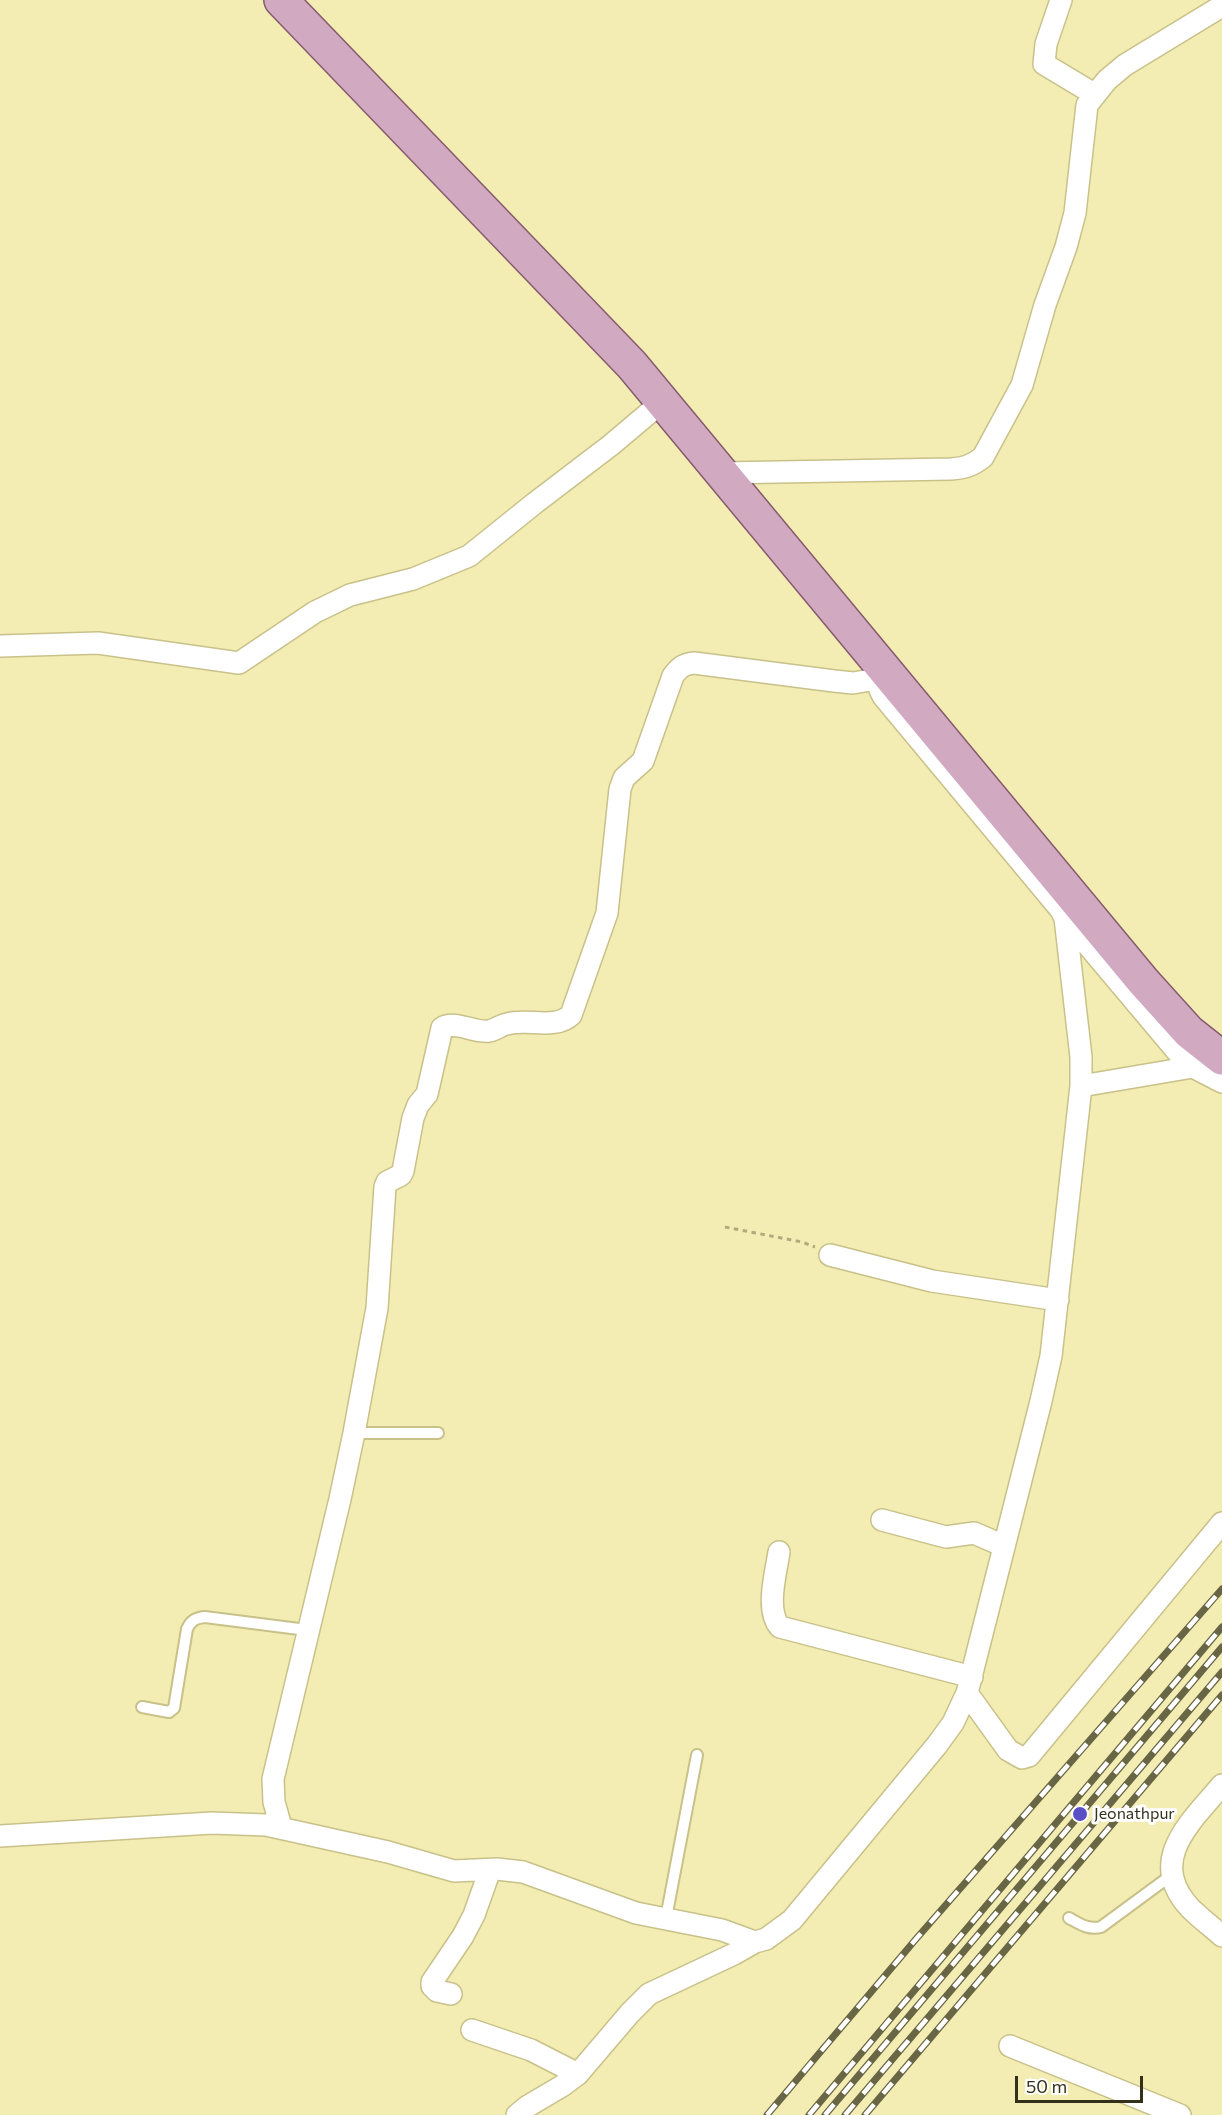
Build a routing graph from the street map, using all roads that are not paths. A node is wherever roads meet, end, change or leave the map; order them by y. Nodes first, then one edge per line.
1 (281, 0) edge
2 (1061, 0) edge
3 (1222, 6) edge
4 (1094, 94) junction
5 (662, 402) junction
6 (722, 473) junction
7 (0, 646) edge
8 (887, 677) junction
9 (1065, 918) junction
10 (1222, 1045) edge
11 (1208, 1062) edge
12 (1222, 1082) edge
13 (1081, 1086) junction
14 (830, 1255) road end
15 (1058, 1300) junction
16 (438, 1433) dead end
17 (354, 1434) junction
18 (882, 1520) dead end
19 (1222, 1523) edge
20 (1004, 1546) junction
21 (779, 1552) dead end
22 (308, 1630) junction
23 (969, 1685) junction
24 (142, 1707) dead end
25 (697, 1755) dead end
26 (1222, 1785) edge
27 (281, 1827) junction
28 (0, 1836) edge
29 (490, 1870) junction
30 (1173, 1874) junction
31 (666, 1918) junction
32 (1069, 1918) dead end
33 (1222, 1936) edge
34 (755, 1942) junction
35 (451, 1994) dead end
36 (472, 2030) dead end
37 (1010, 2046) dead end
38 (578, 2074) junction
39 (517, 2115) edge
40 (1180, 2115) edge

1 - 5 main road
2 - 4 street
3 - 4 street
4 - 6 street
5 - 6 main road
5 - 7 street
6 - 8 main road
8 - 9 street
8 - 10 street
8 - 11 main road
8 - 17 street
9 - 11 street
9 - 13 street
11 - 12 street
11 - 13 street
13 - 15 street
14 - 15 street
15 - 20 street
16 - 17 lane
17 - 22 street
18 - 20 street
19 - 23 street
20 - 23 street
21 - 23 street
22 - 24 lane
22 - 27 street
23 - 34 street
25 - 31 lane
26 - 30 street
27 - 28 street
27 - 29 street
29 - 31 street
29 - 35 street
30 - 32 lane
30 - 33 street
31 - 34 street
34 - 38 street
36 - 38 street
37 - 40 street
38 - 39 street

